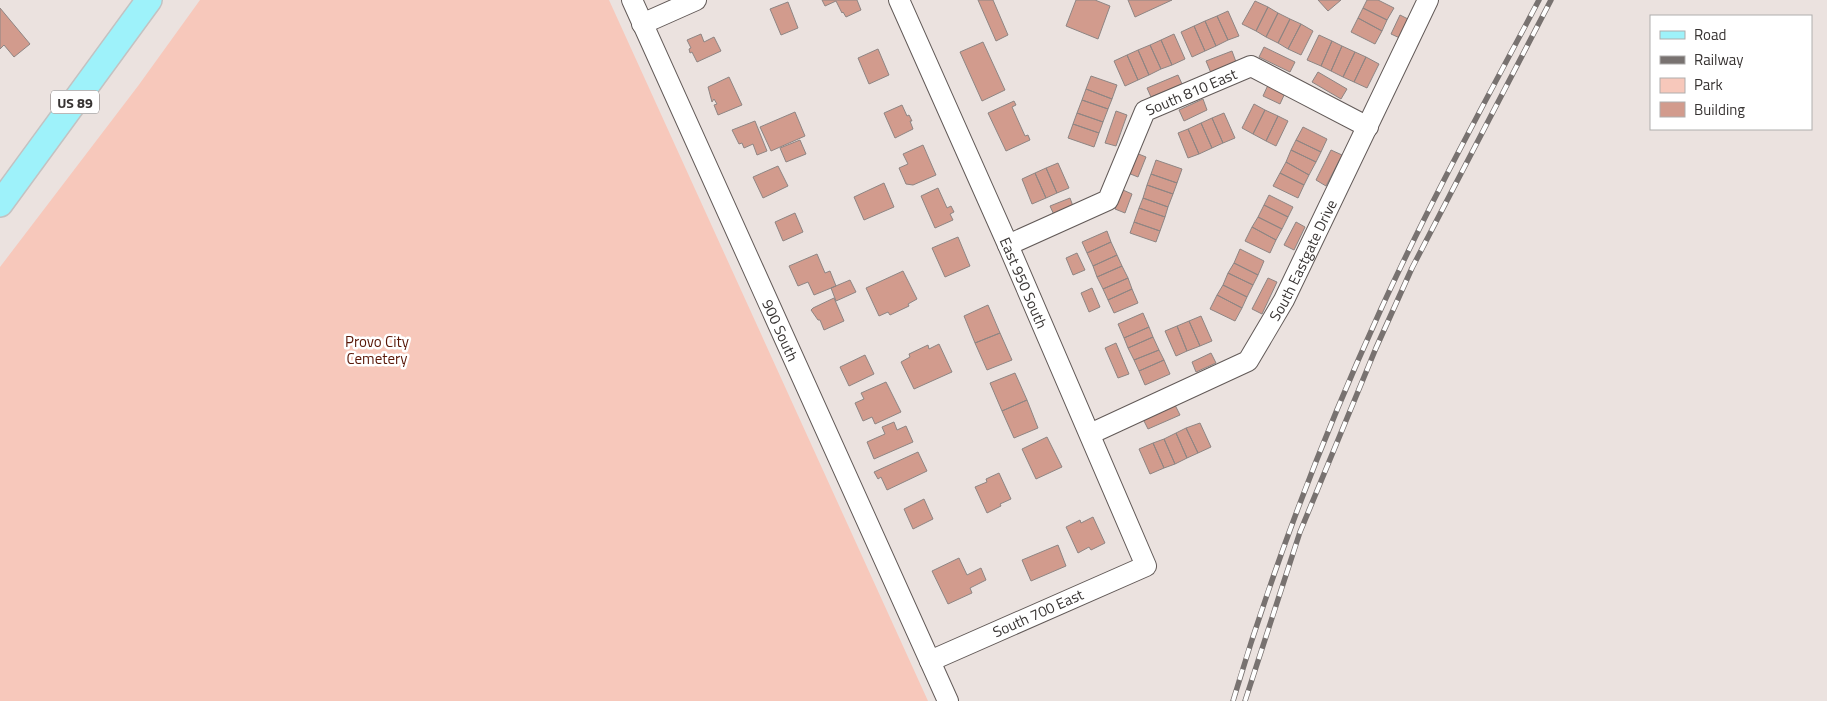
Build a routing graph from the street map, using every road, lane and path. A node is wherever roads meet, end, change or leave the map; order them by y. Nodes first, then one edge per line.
1 (149, 0) edge
2 (632, 0) edge
3 (696, 0) edge
4 (899, 0) edge
5 (1425, 1) edge
6 (642, 24) junction
7 (1368, 127) junction
8 (0, 204) edge
9 (1008, 246) junction
10 (1090, 434) junction
11 (1146, 566) joint
12 (930, 661) junction
13 (948, 701) edge

1 - 8 main road, US 89
2 - 6 street, 900 South
3 - 6 street
4 - 9 street, East 950 South
5 - 7 street, South Eastgate Drive
6 - 12 street, 900 South
7 - 9 street, South 810 East
7 - 10 street, South Eastgate Drive
9 - 10 street, East 950 South
10 - 11 street, East 950 South
11 - 12 street, South 700 East
12 - 13 street, 900 South

